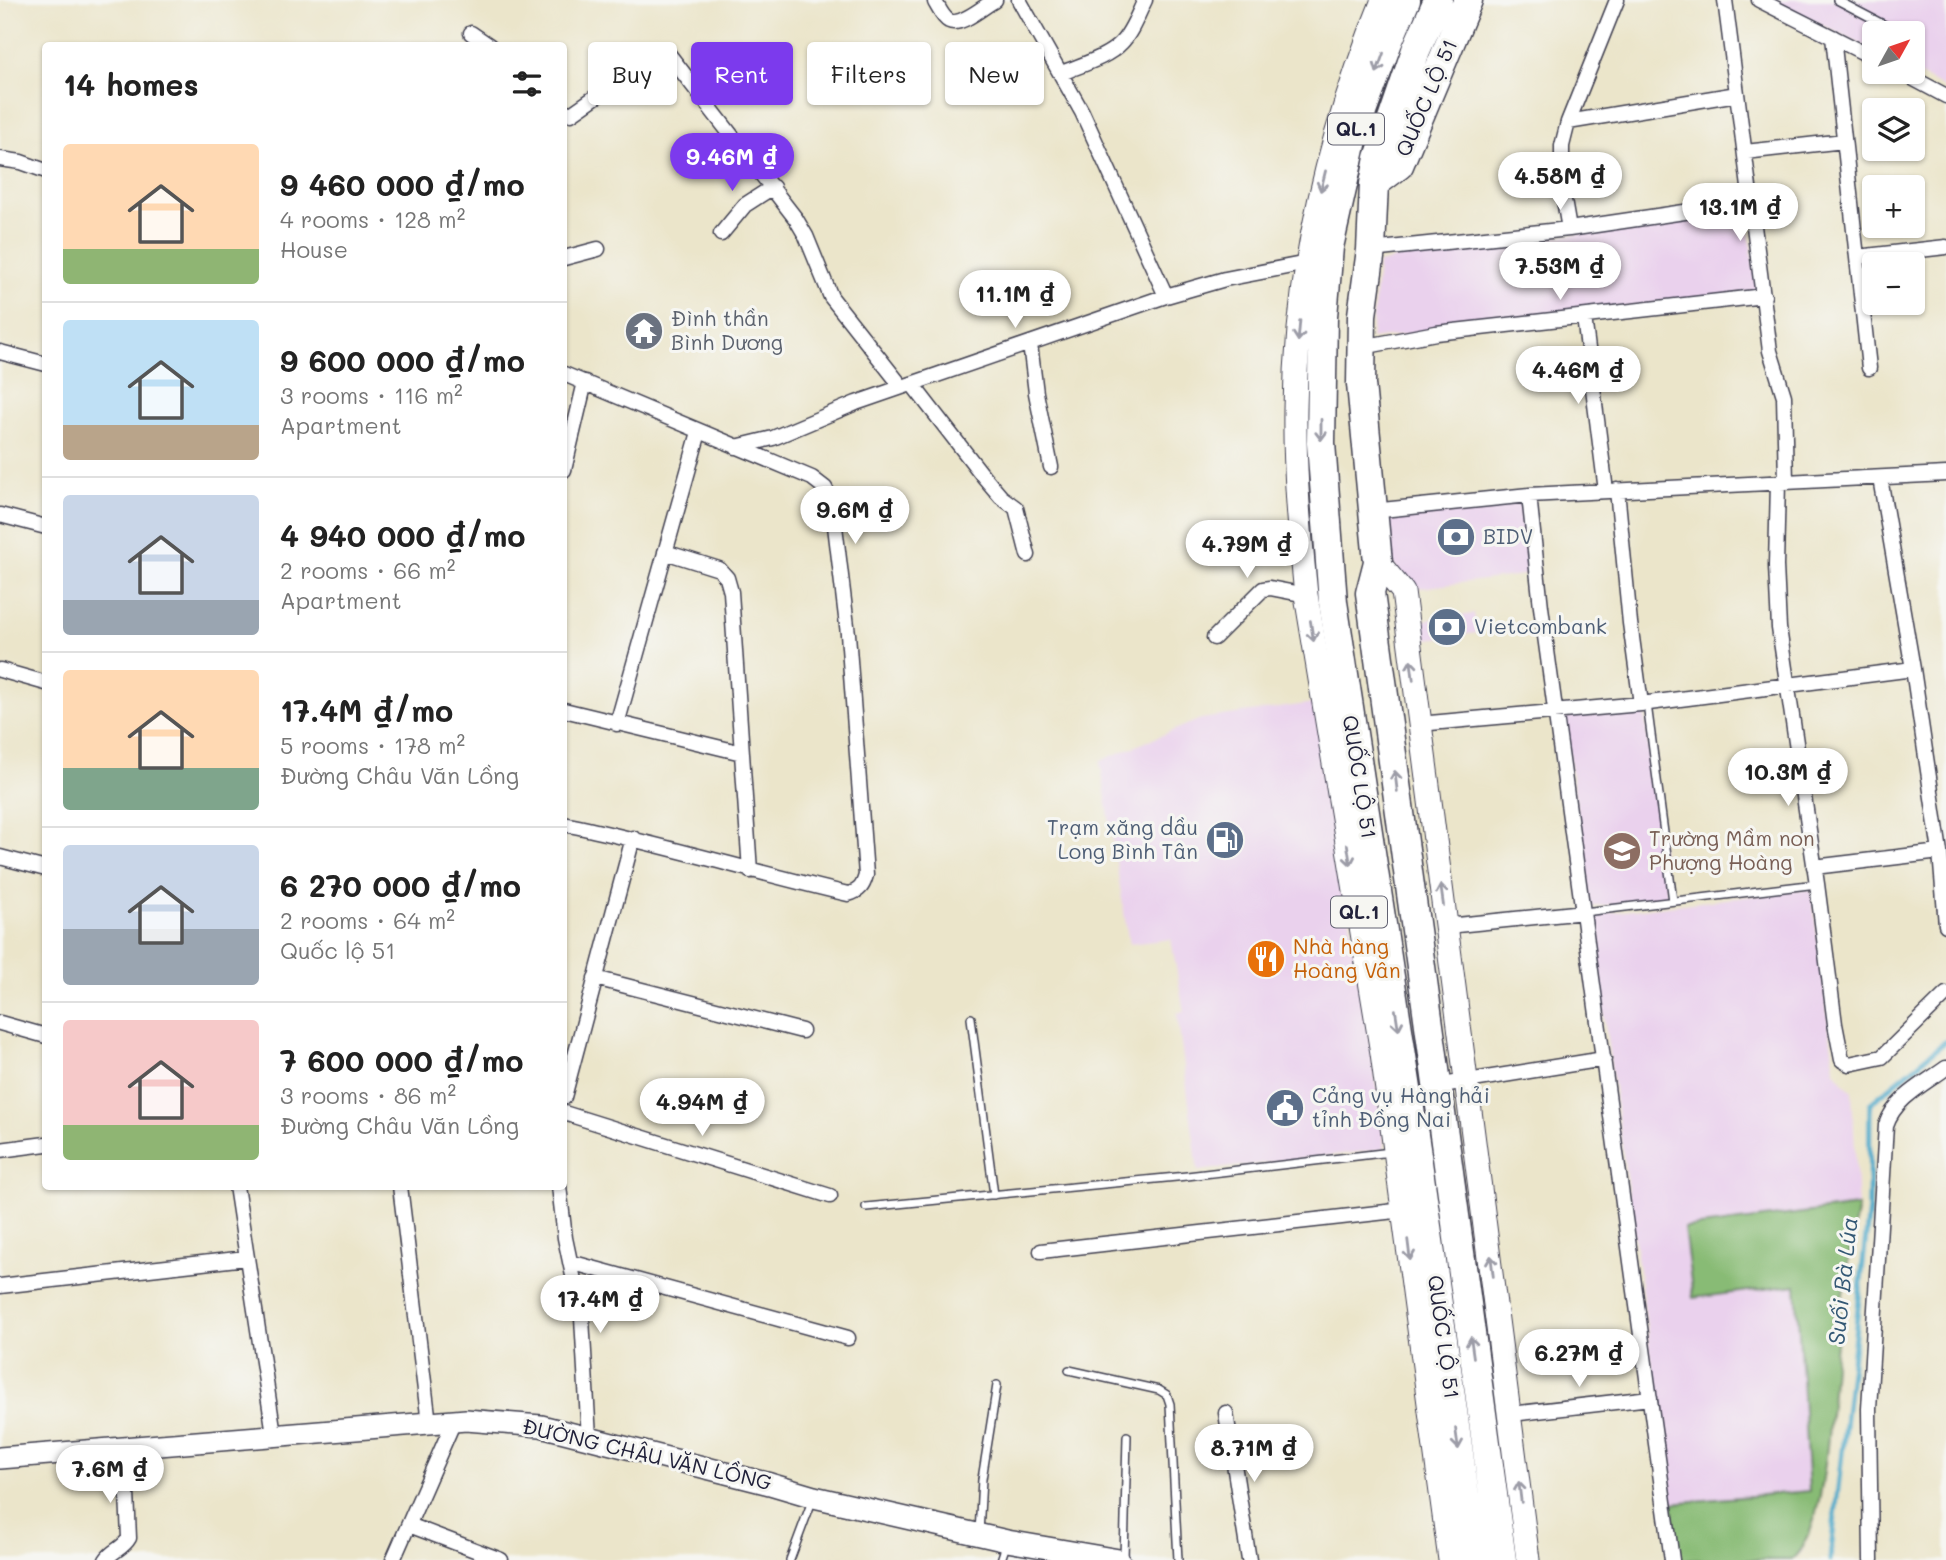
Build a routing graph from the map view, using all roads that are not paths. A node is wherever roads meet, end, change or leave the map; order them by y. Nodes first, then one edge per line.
1 (995, 0) edge
2 (1019, 0) edge
3 (1145, 0) edge
4 (1383, 0) edge
5 (1406, 0) edge
6 (1438, 0) edge
7 (1468, 0) edge
8 (1617, 0) edge
9 (1725, 0) edge
10 (1759, 0) edge
11 (1837, 0) edge
12 (935, 2) dead end
13 (1877, 21) edge
14 (471, 33) dead end
15 (1833, 37) junction
16 (484, 42) edge
17 (1862, 52) edge
18 (1062, 73) junction
19 (1925, 82) edge
20 (1737, 94) junction
21 (1946, 96) edge
22 (567, 114) edge
23 (1568, 122) junction
24 (1844, 141) junction
25 (1745, 152) junction
26 (0, 159) edge
27 (42, 170) edge
28 (1374, 184) junction
29 (773, 187) junction
30 (1752, 202) junction
31 (1569, 229) junction
32 (721, 234) dead end
33 (1946, 247) edge
34 (598, 249) dead end
35 (1371, 250) junction
36 (567, 257) edge
37 (1857, 257) junction
38 (1317, 263) junction
39 (1166, 296) junction
40 (1764, 296) junction
41 (1584, 317) junction
42 (1030, 344) junction
43 (1362, 347) junction
44 (0, 352) edge
45 (42, 363) edge
46 (1870, 368) dead end
47 (567, 375) edge
48 (585, 382) junction
49 (907, 385) junction
50 (699, 432) junction
51 (736, 447) junction
52 (567, 457) edge
53 (1051, 467) dead end
54 (1946, 474) edge
55 (1880, 478) junction
56 (1782, 482) junction
57 (1612, 490) junction
58 (1529, 495) junction
59 (1373, 511) junction
60 (0, 515) edge
61 (42, 526) edge
62 (665, 552) junction
63 (1028, 555) dead end
64 (1378, 562) junction
65 (1306, 595) junction
66 (1214, 638) dead end
67 (1913, 669) junction
68 (0, 670) edge
69 (42, 682) edge
70 (1787, 687) junction
71 (1644, 704) junction
72 (567, 711) edge
73 (1557, 712) junction
74 (617, 724) junction
75 (1419, 724) junction
76 (742, 753) junction
77 (567, 825) edge
78 (633, 838) junction
79 (1940, 852) junction
80 (0, 857) edge
81 (1814, 867) junction
82 (42, 868) edge
83 (750, 871) junction
84 (1817, 884) junction
85 (1673, 901) junction
86 (1584, 912) junction
87 (1946, 925) edge
88 (1447, 926) junction
89 (595, 978) junction
90 (1946, 994) edge
91 (971, 1018) dead end
92 (0, 1023) edge
93 (802, 1031) dead end
94 (42, 1035) edge
95 (1604, 1059) junction
96 (1946, 1068) edge
97 (1468, 1080) junction
98 (567, 1085) edge
99 (1436, 1086) junction
100 (567, 1114) edge
101 (42, 1145) edge
102 (1406, 1149) junction
103 (0, 1150) edge
104 (237, 1190) edge
105 (400, 1190) edge
106 (560, 1190) edge
107 (994, 1195) junction
108 (830, 1196) dead end
109 (866, 1207) dead end
110 (1404, 1210) junction
111 (1041, 1251) dead end
112 (246, 1258) junction
113 (570, 1262) junction
114 (0, 1286) edge
115 (848, 1338) dead end
116 (1069, 1370) dead end
117 (997, 1385) dead end
118 (1650, 1398) junction
119 (1226, 1413) dead end
120 (1511, 1415) junction
121 (454, 1421) junction
122 (429, 1423) junction
123 (274, 1434) junction
124 (1127, 1436) dead end
125 (589, 1438) junction
126 (125, 1447) junction
127 (0, 1458) edge
128 (814, 1497) junction
129 (410, 1525) junction
130 (979, 1534) junction
131 (1004, 1550) edge
132 (1113, 1559) edge
133 (106, 1560) edge
134 (393, 1560) edge
135 (501, 1560) edge
136 (790, 1560) edge
137 (1178, 1560) edge
138 (1249, 1560) edge
139 (1450, 1560) edge
140 (1474, 1560) edge
141 (1502, 1560) edge
142 (1528, 1560) edge
143 (1672, 1560) edge
144 (1871, 1560) edge

1 - 12 street
2 - 18 street
3 - 18 street
4 -> 38 main road, QUỐC LỘ 51 / QL.1
5 -> 38 highway, QUỐC LỘ 51 / QL.1
6 - 28 highway, QL.1
7 - 28 highway, QUỐC LỘ 51 / QL.1
8 - 23 street
9 - 20 street
10 - 15 street
11 - 13 lane
14 - 16 street
15 - 17 street
15 - 24 street
18 - 39 street
19 - 21 street
20 - 23 street
20 - 25 street
22 - 29 street
23 - 31 street
24 - 25 street
24 - 37 street
25 - 30 street
26 - 27 street
28 - 35 highway, QUỐC LỘ 51 / QL.1
29 - 32 street
29 - 49 street
30 - 31 street
30 - 40 street
31 - 35 street
33 - 37 street
34 - 36 street
35 - 43 highway, QUỐC LỘ 51 / QL.1
37 - 46 street
38 - 39 street
38 -> 65 main road, QUỐC LỘ 51 / QL.1
38 -> 102 highway, QUỐC LỘ 51 / QL.1
39 - 42 street
40 - 41 street
40 - 56 street
41 - 43 street
41 - 57 street
42 - 49 street
42 - 53 street
43 - 59 highway, QUỐC LỘ 51 / QL.1
44 - 45 street
47 - 48 street
48 - 50 street
48 - 52 street
49 - 51 street
49 - 63 street
50 - 51 street
50 - 62 street
51 - 83 street
54 - 55 street
55 - 56 street
55 - 67 street
56 - 57 street
56 - 70 street
57 - 58 street
57 - 71 street
58 - 59 street
58 - 73 street
59 - 64 highway, QUỐC LỘ 51 / QL.1
60 - 61 street
62 - 74 street
62 - 76 street
75 -> 64 main road
99 -> 64 highway, QUỐC LỘ 51 / QL.1
65 - 66 street
65 -> 102 main road, QUỐC LỘ 51 / QL.1
67 - 70 street
67 - 79 street
68 - 69 street
70 - 71 street
70 - 81 street
71 - 73 street
71 - 85 lane
72 - 74 street
73 - 75 street
73 - 86 street
74 - 76 street
88 -> 75 main road
76 - 83 street
77 - 78 street
78 - 83 street
78 - 89 street
79 - 81 street
79 - 87 street
80 - 82 street
81 - 84 street
84 - 85 lane
84 - 90 street
85 - 86 lane
86 - 88 street
86 - 95 street
88 - 97 main road
89 - 93 street
89 - 98 street
91 - 107 lane
92 - 94 street
95 - 97 street
95 - 118 street
96 - 144 street
97 - 99 street
120 -> 97 main road
141 -> 99 highway, QUỐC LỘ 51 / QL.1
100 - 108 street
101 - 103 street
102 - 107 lane
102 - 110 main road, QUỐC LỘ 51 / QL.1
102 -> 140 highway, QUỐC LỘ 51 / QL.1
104 - 112 street
105 - 122 street
106 - 113 street
107 - 109 lane
110 - 111 street
110 -> 139 main road, QUỐC LỘ 51 / QL.1
112 - 114 street
112 - 123 street
113 - 115 street
113 - 125 street
116 - 137 lane
117 - 130 lane
118 - 120 street
118 - 143 street
119 - 138 street
142 -> 120 main road
121 - 122 street, ĐƯỜNG CHÂU VĂN LỒNG
121 - 125 street, ĐƯỜNG CHÂU VĂN LỒNG
121 - 129 street
122 - 123 street, ĐƯỜNG CHÂU VĂN LỒNG
123 - 126 street, ĐƯỜNG CHÂU VĂN LỒNG
124 - 132 lane
125 - 128 street, ĐƯỜNG CHÂU VĂN LỒNG
126 - 127 street, ĐƯỜNG CHÂU VĂN LỒNG
126 - 133 street
128 - 130 street, ĐƯỜNG CHÂU VĂN LỒNG
128 - 136 lane
129 - 134 street
129 - 135 street
130 - 131 street, ĐƯỜNG CHÂU VĂN LỒNG
131 - 132 street, ĐƯỜNG CHÂU VĂN LỒNG

